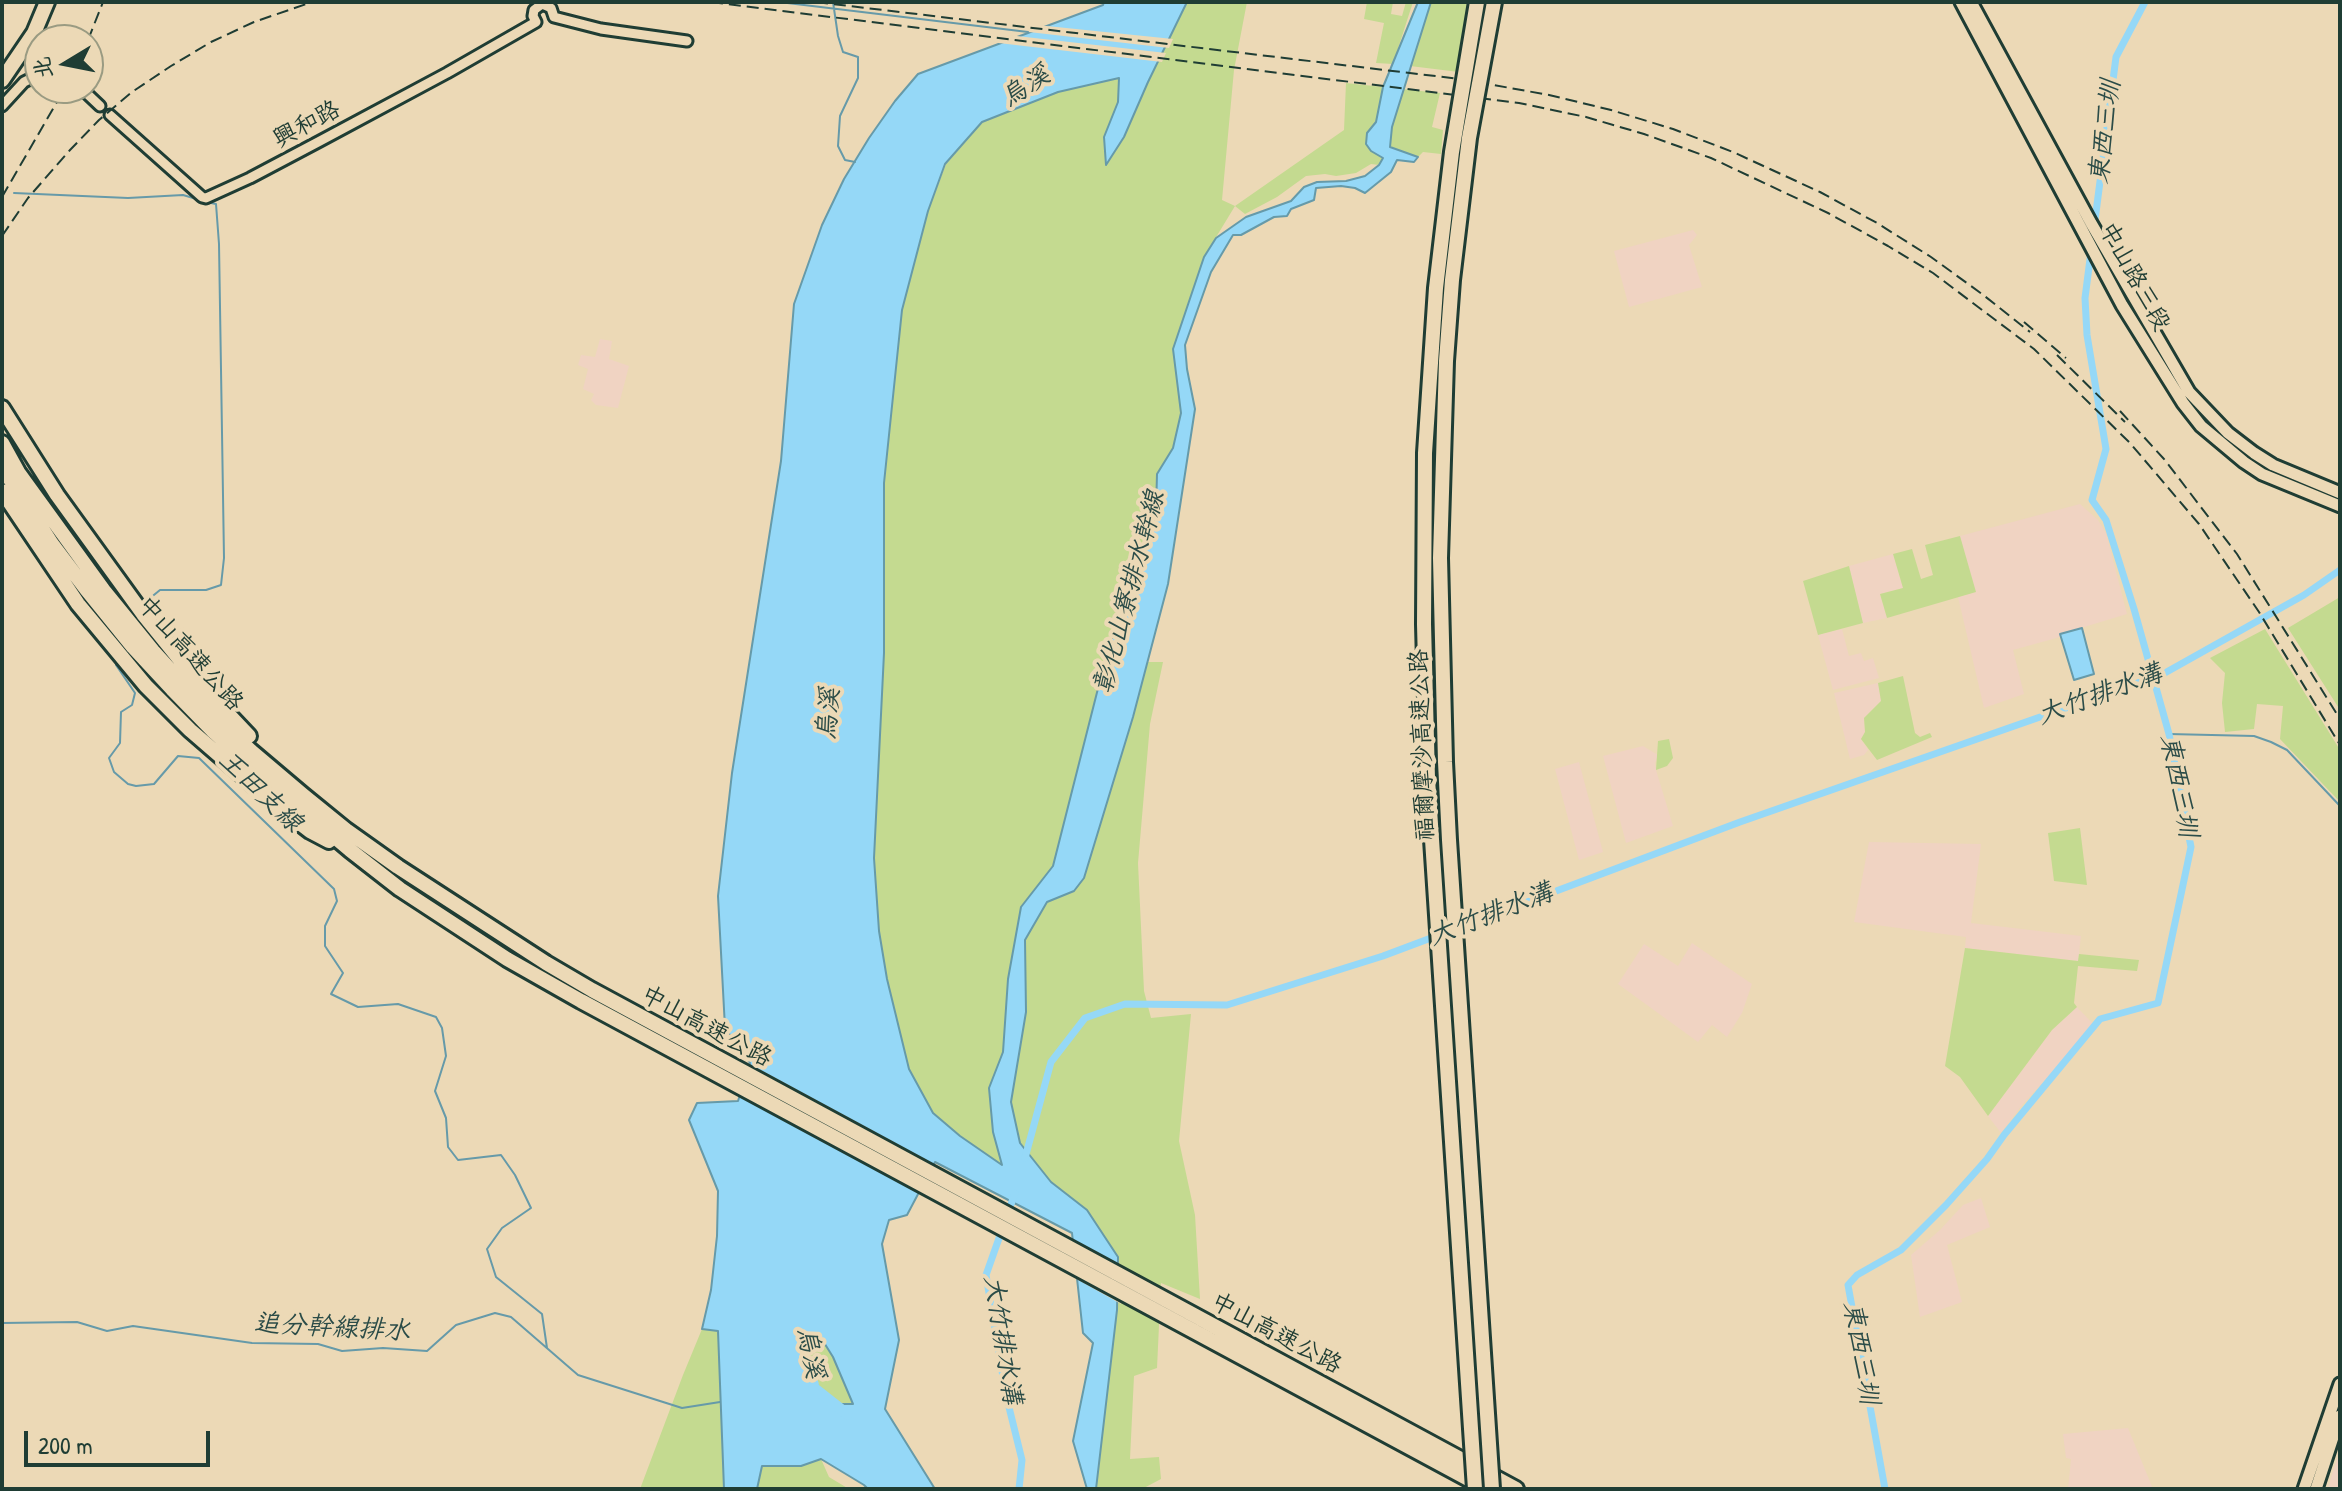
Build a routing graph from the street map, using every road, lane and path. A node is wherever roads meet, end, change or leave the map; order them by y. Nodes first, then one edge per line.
1 (1477, 2) edge
2 (1494, 2) edge
3 (1961, 2) edge
4 (1971, 2) edge
5 (45, 4) edge
6 (548, 4) edge
7 (535, 6) edge
8 (554, 17) junction
9 (536, 22) junction
10 (687, 41) dead end
11 (2, 80) edge
12 (24, 82) edge
13 (2, 106) edge
14 (110, 115) dead end
15 (2034, 128) junction
16 (2137, 296) junction
17 (2119, 306) junction
18 (2, 408) edge
19 (2, 443) edge
20 (2, 467) edge
21 (2, 491) edge
22 (2340, 493) edge
23 (2340, 506) edge
24 (303, 795) junction
25 (350, 850) junction
26 (2340, 1384) edge
27 (2340, 1416) edge
28 (1489, 1424) junction
29 (1473, 1489) edge
30 (1489, 1489) edge
31 (1500, 1489) edge
32 (1516, 1489) edge
33 (2304, 1489) edge
34 (2316, 1489) edge

1 - 29 highway, 福爾摩沙高速公路, bridge
2 - 28 highway, 福爾摩沙高速公路, bridge
3 - 15 main road, 中山路三段
4 - 15 main road, 中山路三段
5 - 11 highway
6 - 7 street
6 - 8 street
7 - 9 street
8 - 9 street
8 - 10 street
9 - 14 street, 興和路
12 - 13 street
15 - 16 main road, 中山路三段
15 - 17 main road, 中山路三段
16 - 17 main road
16 - 22 main road, 中山路三段
17 - 23 main road, 中山路三段
18 - 24 highway
19 - 24 highway, 中山高速公路
20 - 25 highway, 中山高速公路
21 - 25 highway, 中山高速公路
24 - 32 highway, 中山高速公路, bridge
25 - 30 highway, 中山高速公路
26 - 33 main road
27 - 34 main road
28 - 30 highway, 福爾摩沙高速公路, bridge
28 - 31 highway, bridge

